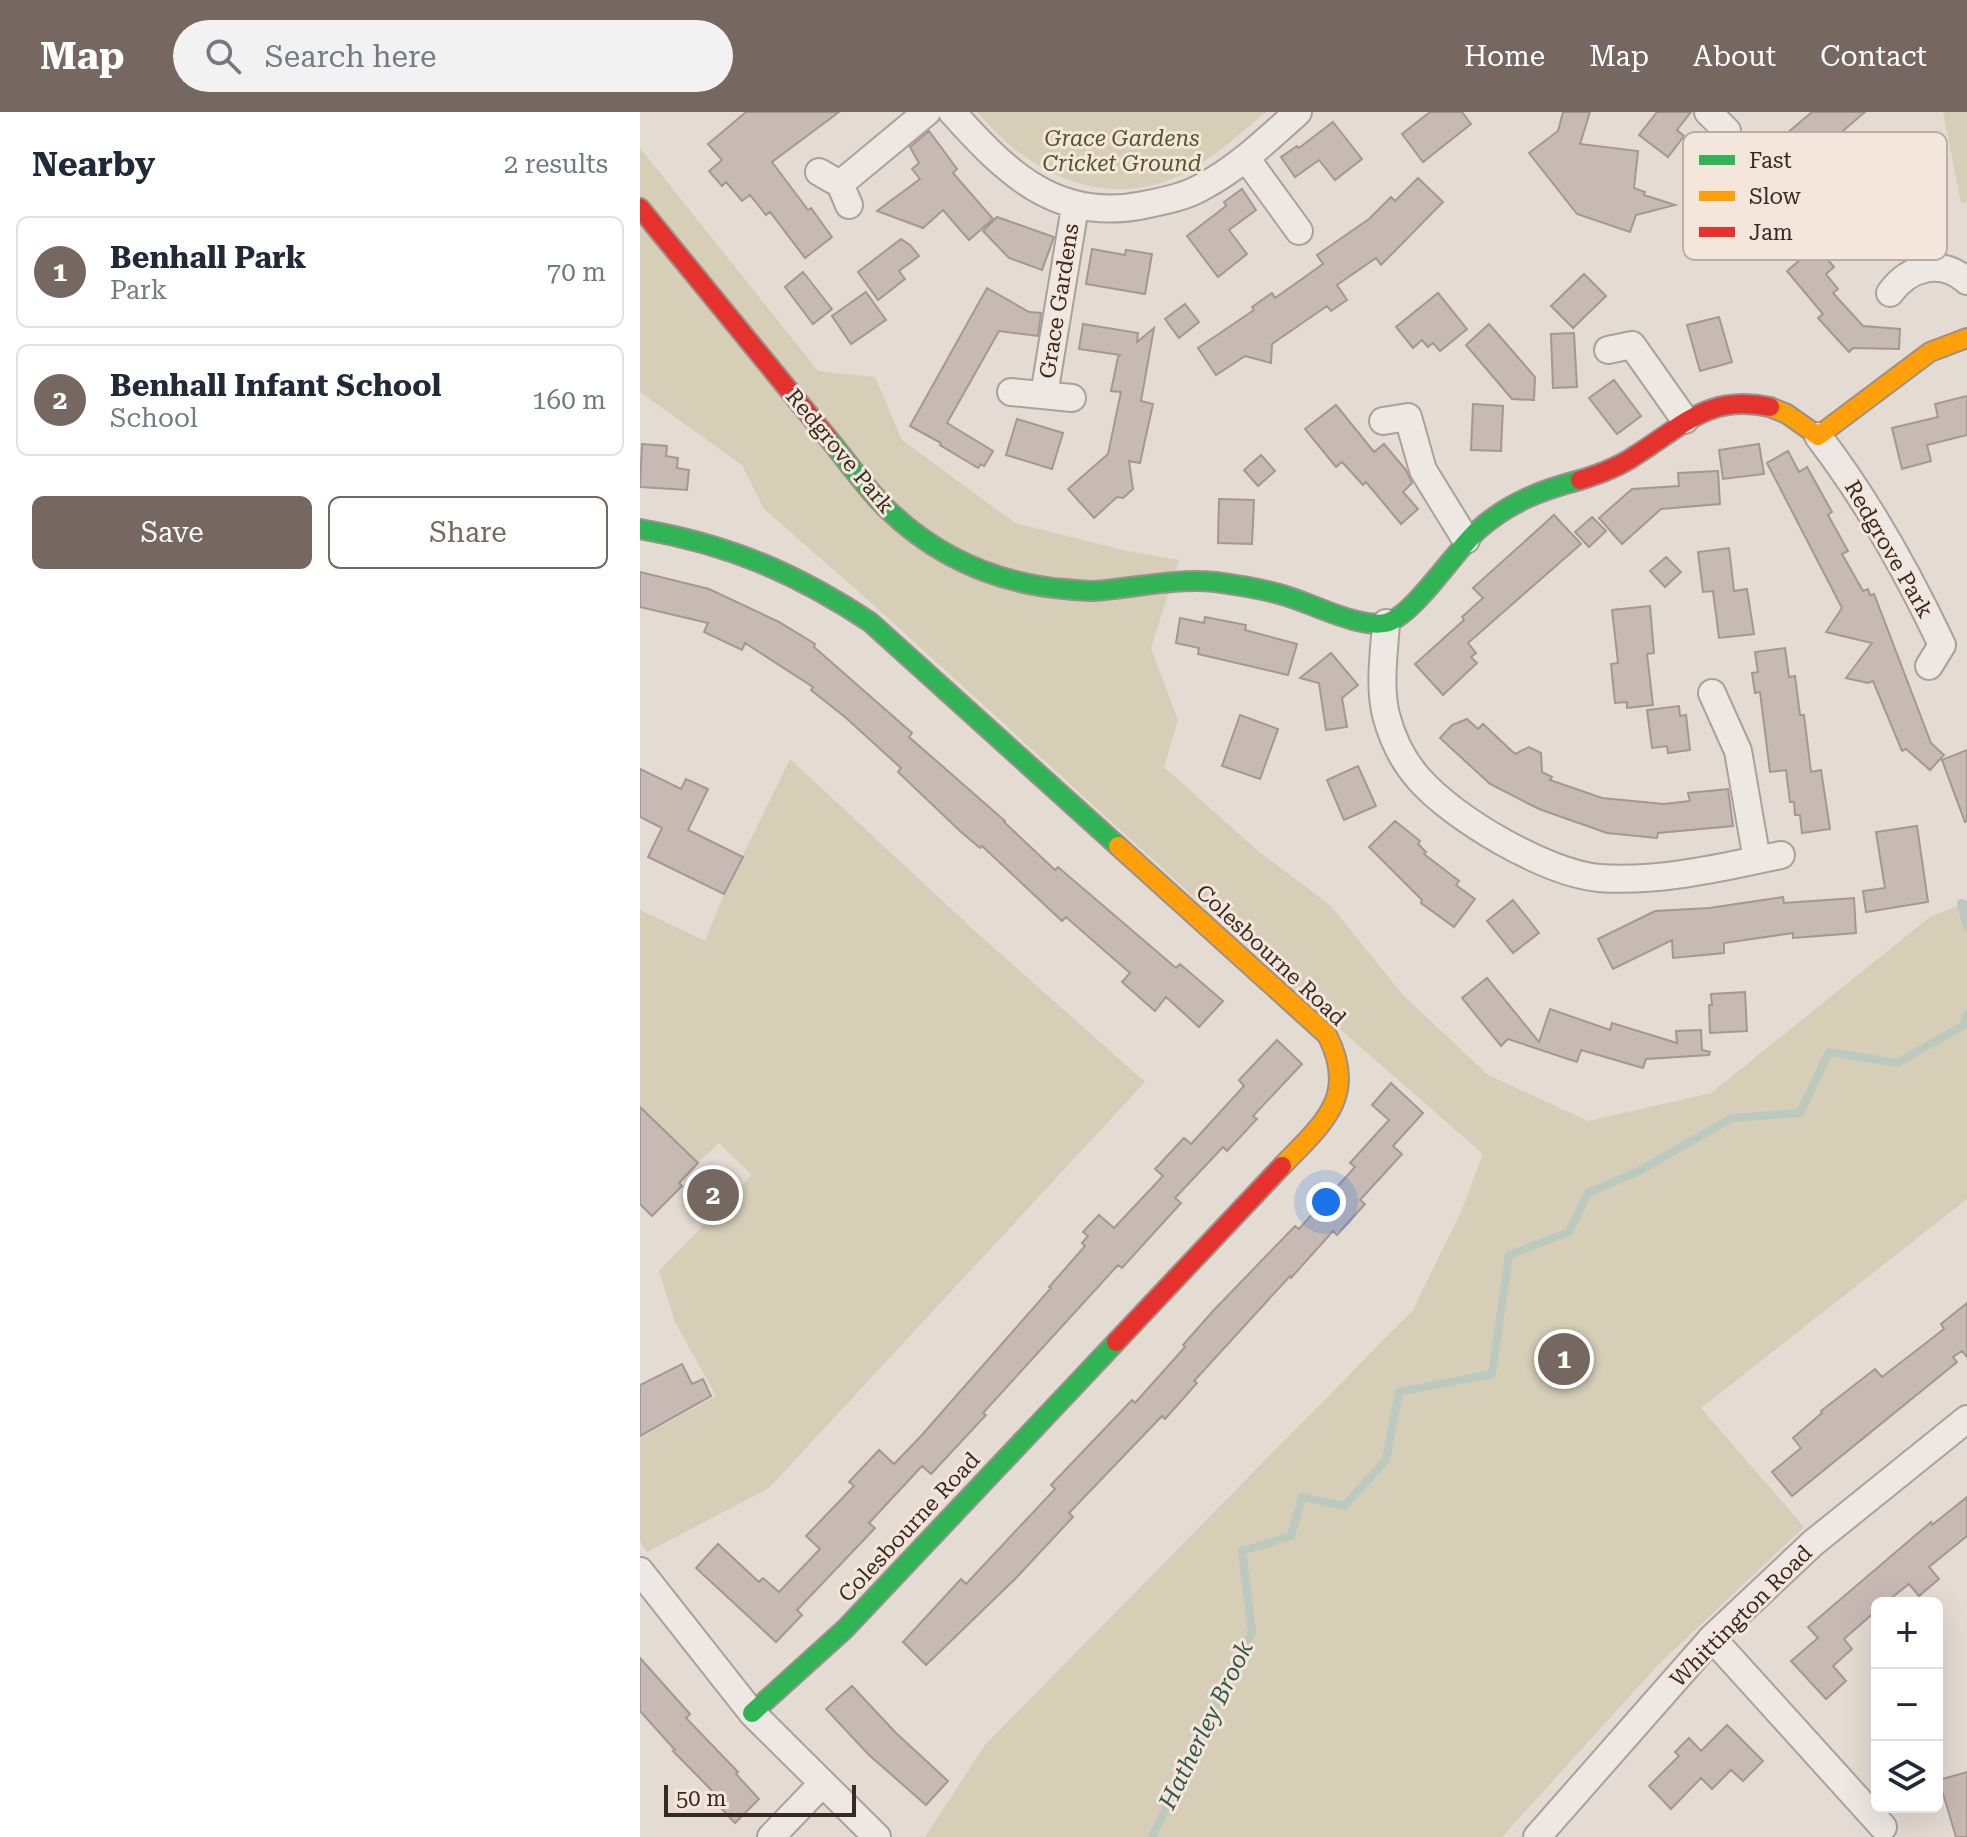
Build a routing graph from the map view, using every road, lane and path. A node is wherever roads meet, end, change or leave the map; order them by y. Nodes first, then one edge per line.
1 (927, 112) edge
2 (952, 112) edge
3 (1298, 112) edge
4 (1708, 112) edge
5 (1727, 131) dead end
6 (1246, 158) junction
7 (836, 187) dead end
8 (1075, 207) junction
9 (640, 208) edge
10 (1299, 231) dead end
11 (1967, 281) edge
12 (1890, 293) dead end
13 (1967, 338) edge
14 (1608, 350) dead end
15 (1011, 392) dead end
16 (1044, 395) junction
17 (1072, 398) dead end
18 (1685, 420) junction
19 (1383, 421) dead end
20 (1818, 436) junction
21 (640, 529) edge
22 (1466, 540) junction
23 (1386, 623) junction
24 (1929, 666) dead end
25 (1712, 693) dead end
26 (1967, 1419) edge
27 (640, 1571) edge
28 (1712, 1638) junction
29 (752, 1713) junction
30 (822, 1784) junction
31 (1883, 1827) dead end
32 (771, 1837) edge
33 (877, 1837) edge
34 (1537, 1837) edge

1 - 7 street
2 - 8 street, Grace Gardens
3 - 6 street, Grace Gardens
4 - 5 street
6 - 8 street, Grace Gardens
6 - 10 street
8 - 16 street, Grace Gardens
9 - 23 street, Redgrove Park
11 - 12 street
13 - 20 street
14 - 18 street
15 - 16 street, Grace Gardens
16 - 17 street, Grace Gardens
18 - 20 street, Redgrove Park
18 - 22 street, Redgrove Park
19 - 22 street
20 - 24 street, Redgrove Park
21 - 29 street, Colesbourne Road
22 - 23 street, Redgrove Park
23 - 25 street
26 - 28 street, Whittington Road
27 - 29 street
28 - 31 street
28 - 34 street, Whittington Road
29 - 30 street
30 - 32 street
30 - 33 street

